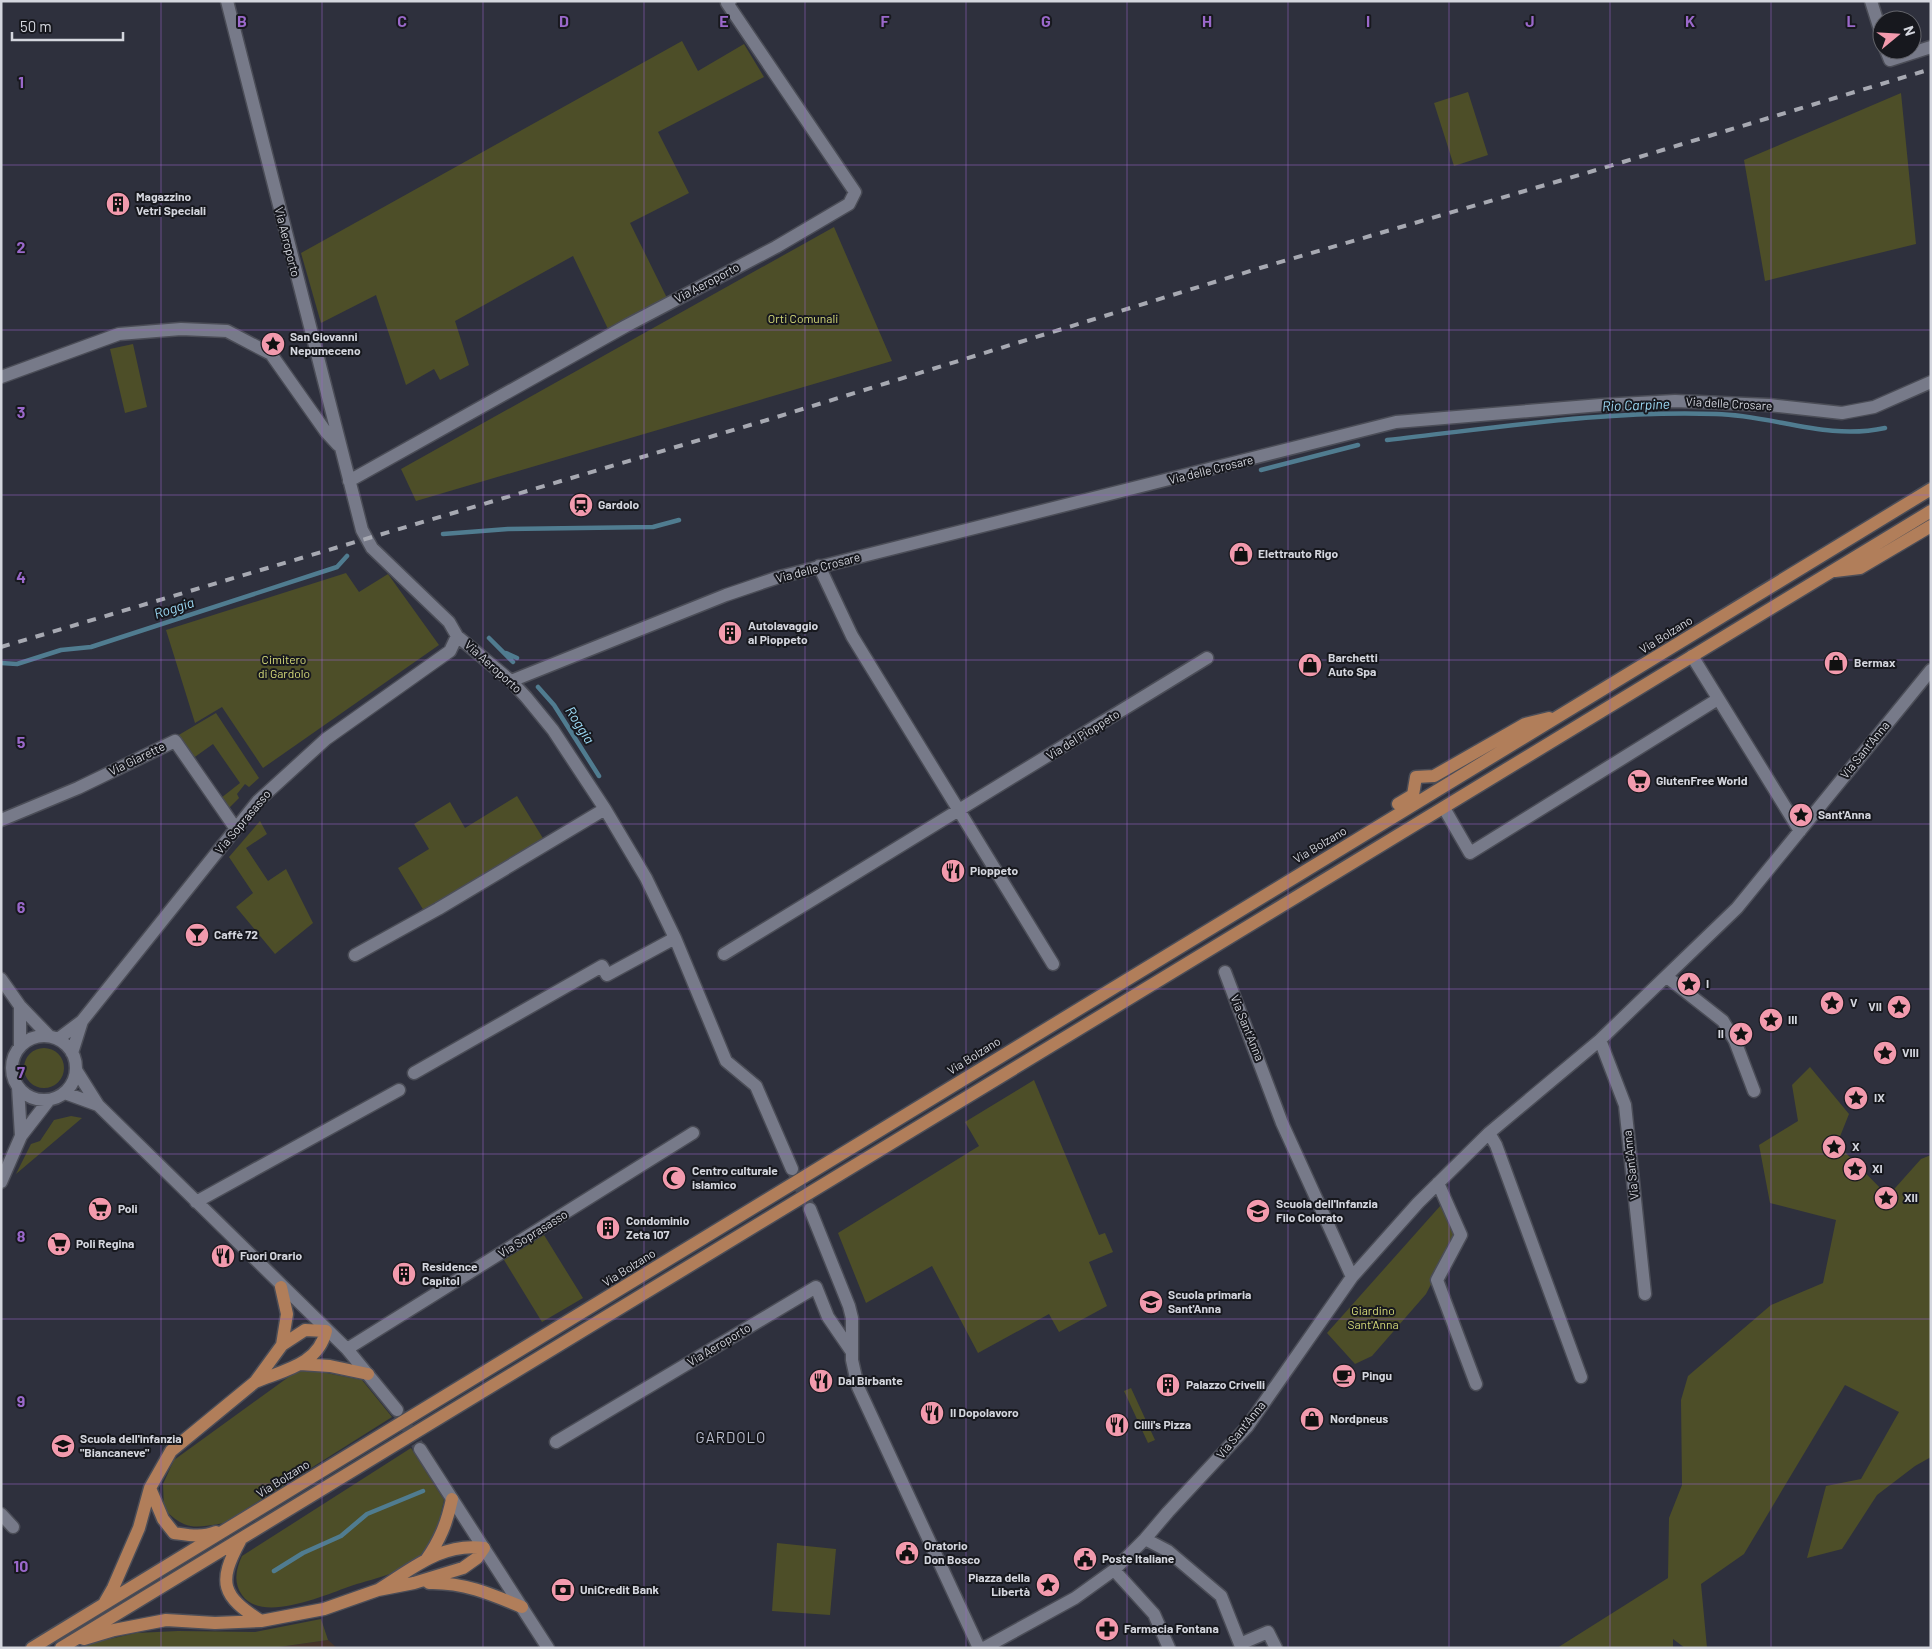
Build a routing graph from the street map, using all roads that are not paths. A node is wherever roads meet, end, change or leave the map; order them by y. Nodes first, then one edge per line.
1 (227, 1) edge
2 (730, 1) edge
3 (1, 377) edge
4 (1931, 382) edge
5 (340, 446) junction
6 (349, 482) junction
7 (1931, 489) edge
8 (1931, 511) edge
9 (1931, 526) edge
10 (819, 566) junction
11 (1830, 572) junction
12 (457, 636) junction
13 (1692, 656) junction
14 (1207, 658) dead end
15 (1931, 670) edge
16 (511, 680) junction
17 (1718, 699) junction
18 (1563, 714) junction
19 (1444, 808) junction
20 (606, 809) junction
21 (959, 811) junction
22 (1, 820) edge
23 (236, 829) junction
24 (1800, 831) junction
25 (1313, 865) junction
26 (676, 938) junction
27 (724, 954) dead end
28 (355, 955) dead end
29 (1053, 964) dead end
30 (1225, 972) dead end
31 (1667, 977) junction
32 (1, 979) edge
33 (20, 1006) junction
34 (82, 1020) junction
35 (53, 1038) junction
36 (1600, 1040) junction
37 (20, 1047) junction
38 (72, 1053) junction
39 (76, 1070) junction
40 (414, 1073) dead end
41 (18, 1087) junction
42 (399, 1090) dead end
43 (1754, 1091) dead end
44 (65, 1093) junction
45 (49, 1100) junction
46 (98, 1105) junction
47 (693, 1133) dead end
48 (1489, 1133) junction
49 (21, 1136) junction
50 (792, 1169) tunnel mouth
51 (1, 1182) edge
52 (1438, 1183) junction
53 (196, 1202) junction
54 (810, 1209) tunnel mouth
55 (1352, 1277) junction
56 (281, 1287) junction
57 (1644, 1294) dead end
58 (326, 1331) junction
59 (282, 1345) junction
60 (347, 1349) junction
61 (852, 1352) junction
62 (300, 1364) junction
63 (368, 1374) junction
64 (1581, 1377) dead end
65 (255, 1382) junction
66 (1476, 1384) dead end
67 (397, 1410) tunnel mouth
68 (556, 1442) dead end
69 (420, 1449) tunnel mouth
70 (150, 1488) junction
71 (452, 1499) junction
72 (1, 1514) edge
73 (235, 1525) junction
74 (13, 1527) dead end
75 (1145, 1539) junction
76 (240, 1540) junction
77 (484, 1548) junction
78 (425, 1561) junction
79 (1114, 1570) junction
80 (414, 1583) junction
81 (378, 1590) junction
82 (104, 1604) junction
83 (522, 1607) junction
84 (261, 1621) junction
85 (62, 1647) edge
86 (32, 1648) edge
87 (548, 1648) edge
88 (979, 1648) edge
89 (984, 1648) edge
90 (1169, 1648) edge
91 (1276, 1648) edge

1 - 5 street, Via Aeroporto
2 - 6 street, Via Aeroporto
3 - 5 street
4 - 10 street, Via delle Crosare
5 - 6 street, Via Aeroporto
6 - 12 street, Via Aeroporto
7 - 18 main road, Via Bolzano
8 - 11 main road
9 - 11 main road
10 - 16 street, Via delle Crosare
10 - 21 street
11 - 13 main road
12 - 16 street, Via Aeroporto
12 - 23 street, Via Soprasasso
13 - 17 street
13 - 19 main road
14 - 21 street, Via del Pioppeto
15 - 24 street, Via Sant'Anna
16 - 20 street, Via Aeroporto
17 - 19 street
17 - 24 street
18 - 25 main road, Via Bolzano
18 - 25 main road
19 - 76 main road
20 - 26 street, Via Aeroporto
20 - 28 street
21 - 27 street, Via del Pioppeto
21 - 29 street
22 - 23 street, Via Giarette
23 - 34 street, Via Soprasasso
24 - 31 street, Via Sant'Anna
25 - 73 main road, Via Bolzano
26 - 40 street
26 - 50 street, Via Aeroporto
30 - 55 street, Via Sant'Anna
31 - 36 street, Via Sant'Anna
31 - 43 street
32 - 33 street
33 - 35 street
33 - 37 street
34 - 35 street, Via Soprasasso
34 - 38 street, Via Soprasasso
35 - 37 street, Via Soprasasso
35 - 38 street
36 - 48 street, Via Sant'Anna
36 - 57 street, Via Sant'Anna
37 - 41 street
38 - 39 street
39 - 44 street
39 - 46 street
41 - 45 street
41 - 49 street
42 - 53 street
44 - 45 street
44 - 46 street
45 - 49 street
46 - 53 street
47 - 60 street, Via Soprasasso
48 - 52 street, Via Sant'Anna
48 - 64 street
49 - 51 street
52 - 55 street, Via Sant'Anna
52 - 66 street
53 - 56 street
54 - 61 street, Via Aeroporto
55 - 75 street, Via Sant'Anna
56 - 58 street
56 - 59 main road
58 - 59 main road
58 - 60 street
58 - 62 main road
59 - 65 main road
60 - 63 street
61 - 68 street, Via Aeroporto
61 - 88 street, Via Aeroporto
62 - 63 main road
62 - 65 main road
63 - 67 street
65 - 70 main road
69 - 71 street
70 - 73 main road
70 - 82 main road
71 - 77 street
71 - 78 main road
72 - 74 street
73 - 82 main road, Via Bolzano
75 - 79 street, Via Sant'Anna
75 - 91 street
76 - 84 main road
76 - 85 main road
77 - 78 main road
77 - 80 main road
77 - 83 street
78 - 81 main road
79 - 89 street
79 - 90 street
80 - 81 main road
80 - 83 main road
81 - 84 main road
82 - 86 main road, Via Bolzano
83 - 87 street
84 - 85 main road

